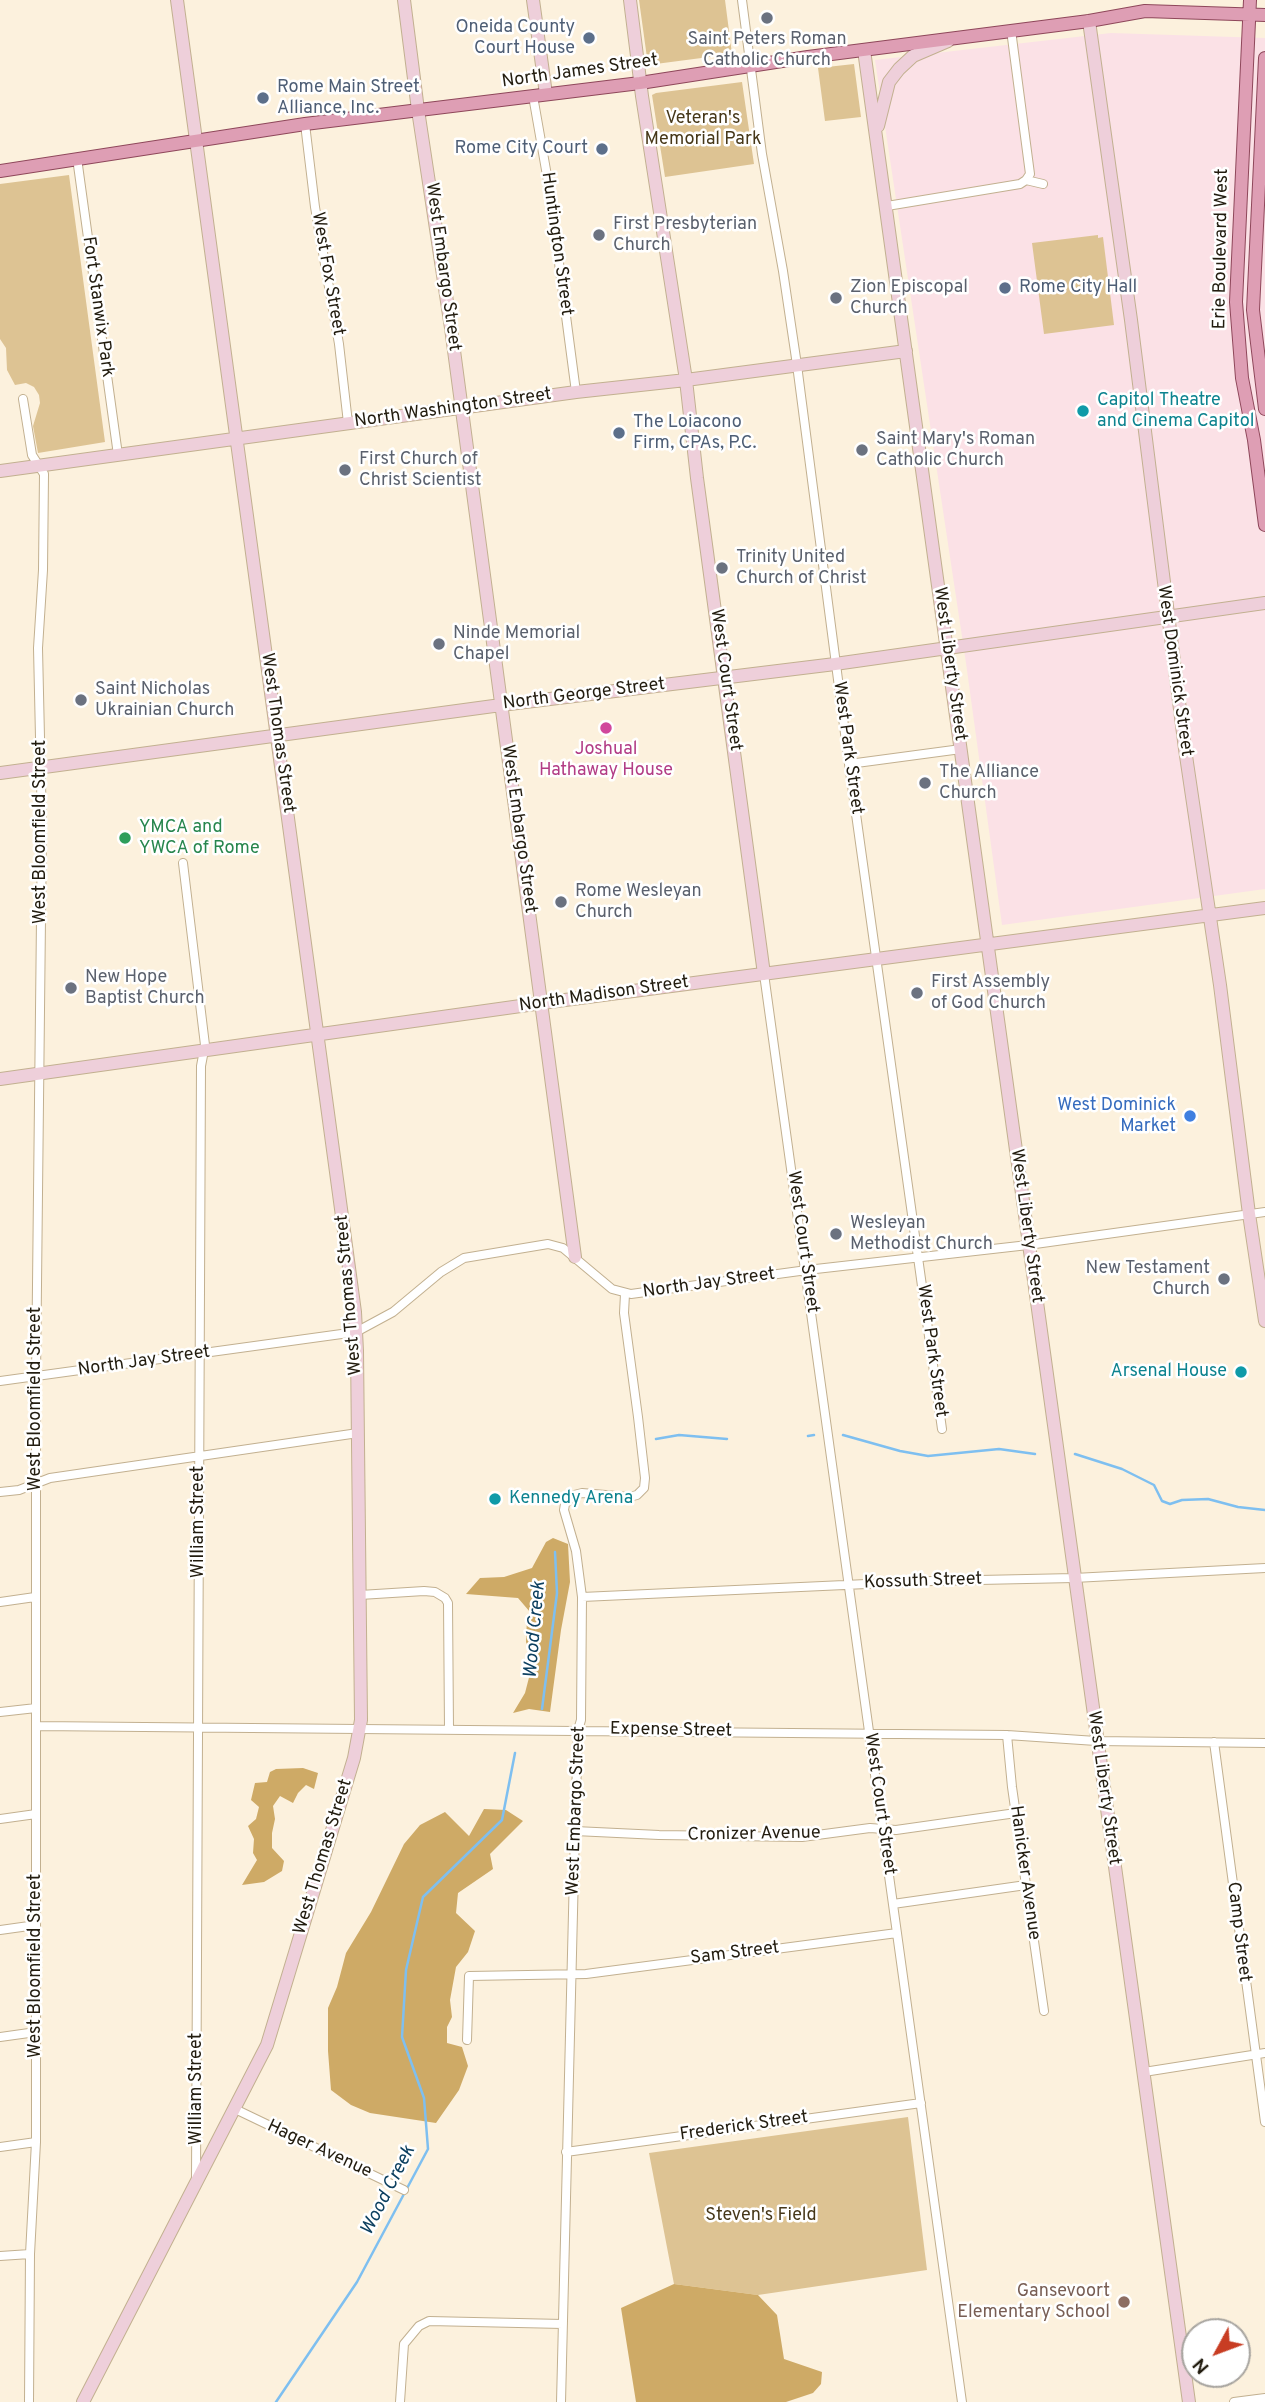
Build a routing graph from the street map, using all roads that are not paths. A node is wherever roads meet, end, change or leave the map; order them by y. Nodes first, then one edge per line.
1 (177, 0) edge
2 (404, 0) edge
3 (533, 0) edge
4 (630, 0) edge
5 (742, 0) edge
6 (1250, 0) edge
7 (1248, 15) junction
8 (1265, 15) edge
9 (1089, 20) junction
10 (1011, 30) junction
11 (959, 37) junction
12 (864, 50) junction
13 (1265, 58) edge
14 (750, 67) junction
15 (640, 83) junction
16 (540, 95) junction
17 (418, 110) junction
18 (305, 124) junction
19 (876, 133) junction
20 (196, 140) junction
21 (77, 158) junction
22 (0, 171) edge
23 (1026, 180) junction
24 (1043, 184) dead end
25 (887, 206) junction
26 (906, 351) junction
27 (797, 365) junction
28 (686, 380) junction
29 (576, 392) junction
30 (23, 399) dead end
31 (460, 408) junction
32 (1265, 409) edge
33 (348, 423) junction
34 (237, 438) junction
35 (118, 455) junction
36 (40, 465) junction
37 (0, 471) edge
38 (1265, 524) edge
39 (1265, 603) edge
40 (1168, 617) junction
41 (947, 648) junction
42 (835, 663) junction
43 (725, 677) junction
44 (501, 705) junction
45 (277, 736) junction
46 (961, 749) junction
47 (849, 764) junction
48 (41, 767) junction
49 (0, 773) edge
50 (183, 863) dead end
51 (1265, 908) edge
52 (1209, 915) junction
53 (987, 945) junction
54 (877, 958) junction
55 (764, 974) junction
56 (542, 1003) junction
57 (318, 1034) junction
58 (203, 1050) junction
59 (38, 1074) junction
60 (0, 1079) edge
61 (1265, 1212) edge
62 (1249, 1214) junction
63 (1028, 1245) junction
64 (917, 1256) junction
65 (575, 1257) junction
66 (807, 1270) junction
67 (625, 1294) junction
68 (1265, 1321) edge
69 (356, 1332) junction
70 (200, 1354) junction
71 (36, 1376) junction
72 (0, 1381) edge
73 (942, 1429) dead end
74 (358, 1433) junction
75 (199, 1458) junction
76 (36, 1484) junction
77 (0, 1492) edge
78 (1265, 1568) edge
79 (1074, 1578) junction
80 (850, 1585) junction
81 (360, 1595) junction
82 (36, 1597) junction
83 (582, 1597) junction
84 (0, 1602) edge
85 (36, 1709) junction
86 (0, 1712) edge
87 (36, 1726) junction
88 (198, 1727) junction
89 (360, 1729) junction
90 (449, 1729) junction
91 (578, 1730) junction
92 (869, 1734) junction
93 (1007, 1735) junction
94 (1096, 1741) junction
95 (1214, 1742) junction
96 (1265, 1743) edge
97 (1016, 1813) junction
98 (36, 1814) junction
99 (0, 1819) edge
100 (883, 1829) junction
101 (575, 1831) junction
102 (1026, 1885) junction
103 (893, 1904) junction
104 (36, 1925) junction
105 (0, 1930) edge
106 (897, 1933) junction
107 (572, 1975) junction
108 (1044, 2011) dead end
109 (36, 2032) junction
110 (0, 2037) edge
111 (467, 2040) dead end
112 (1265, 2053) edge
113 (1254, 2055) junction
114 (1144, 2072) junction
115 (921, 2103) junction
116 (235, 2109) junction
117 (1265, 2122) edge
118 (36, 2142) junction
119 (0, 2147) edge
120 (566, 2151) junction
121 (196, 2182) junction
122 (404, 2190) dead end
123 (30, 2254) junction
124 (0, 2256) edge
125 (563, 2324) junction
126 (1265, 2398) edge
127 (29, 2402) edge
128 (83, 2402) edge
129 (400, 2402) edge
130 (561, 2402) edge
131 (962, 2402) edge
132 (1189, 2402) edge
133 (1234, 2402) edge

1 - 20 street, West Thomas Street
2 - 17 street, West Embargo Street
3 - 16 street
4 - 15 street, West Court Street
5 - 14 street, West Park Street
6 - 7 main road, Erie Boulevard West
7 - 8 main road, North James Street
7 - 9 main road, North James Street
7 - 38 main road, Erie Boulevard West
9 - 10 main road, North James Street
9 - 40 street, West Dominick Street
10 - 11 main road, North James Street
10 - 23 street
11 - 12 main road, North James Street
11 - 19 street
12 - 14 main road, North James Street
12 - 19 street, West Liberty Street
13 - 32 main road, Erie Boulevard West
14 - 15 main road, North James Street
14 - 27 street, West Park Street
15 - 16 main road, North James Street
15 - 28 street, West Court Street
16 - 17 main road, North James Street
16 - 29 street, Huntington Street
17 - 18 main road, North James Street
17 - 31 street, West Embargo Street
18 - 20 main road, North James Street
18 - 33 street, West Fox Street
19 - 25 street, West Liberty Street
20 - 21 main road, North James Street
20 - 34 street, West Thomas Street
21 - 22 main road, North James Street
21 - 35 street, Fort Stanwix Park
23 - 24 street
23 - 25 street
25 - 26 street, West Liberty Street
26 - 27 street, North Washington Street
26 - 41 street, West Liberty Street
27 - 28 street, North Washington Street
27 - 42 street, West Park Street
28 - 29 street, North Washington Street
28 - 43 street, West Court Street
29 - 31 street, North Washington Street
30 - 36 street, West Bloomfield Street
31 - 33 street, North Washington Street
31 - 44 street, West Embargo Street
33 - 34 street, North Washington Street
34 - 35 street, North Washington Street
34 - 45 street, West Thomas Street
35 - 36 street, North Washington Street
36 - 37 street, North Washington Street
36 - 48 street, West Bloomfield Street
39 - 40 street, North George Street
40 - 41 street, North George Street
40 - 52 street, West Dominick Street
41 - 42 street, North George Street
41 - 46 street, West Liberty Street
42 - 43 street, North George Street
42 - 47 street, West Park Street
43 - 44 street, North George Street
43 - 55 street, West Court Street
44 - 45 street, North George Street
44 - 56 street, West Embargo Street
45 - 48 street, North George Street
45 - 57 street, West Thomas Street
46 - 47 street
46 - 53 street, West Liberty Street
47 - 54 street, West Park Street
48 - 49 street, North George Street
48 - 59 street, West Bloomfield Street
50 - 58 street, William Street
51 - 52 street, North Madison Street
52 - 53 street, North Madison Street
52 - 62 street, West Dominick Street
53 - 54 street, North Madison Street
53 - 63 street, West Liberty Street
54 - 55 street, North Madison Street
54 - 64 street, West Park Street
55 - 56 street, North Madison Street
55 - 66 street, West Court Street
56 - 57 street, North Madison Street
56 - 65 street, West Embargo Street
57 - 58 street, North Madison Street
57 - 69 street, West Thomas Street
58 - 59 street, North Madison Street
58 - 70 street, William Street
59 - 60 street, North Madison Street
59 - 71 street, West Bloomfield Street
61 - 62 street, North Jay Street
62 - 63 street, North Jay Street
62 - 68 street, West Dominick Street
63 - 64 street, North Jay Street
63 - 79 street, West Liberty Street
64 - 66 street, North Jay Street
64 - 73 street, West Park Street
65 - 67 street, North Jay Street
65 - 69 street, North Jay Street
66 - 67 street, North Jay Street
66 - 80 street, West Court Street
67 - 83 street, West Embargo Street
69 - 70 street, North Jay Street
69 - 74 street, West Thomas Street
70 - 71 street, North Jay Street
70 - 75 street, William Street
71 - 72 street, North Jay Street
71 - 76 street, West Bloomfield Street
74 - 75 street
74 - 81 street, West Thomas Street
75 - 76 street
75 - 88 street, William Street
76 - 77 street
76 - 82 street, West Bloomfield Street
78 - 79 street, Kossuth Street
79 - 80 street, Kossuth Street
79 - 94 street, West Liberty Street
80 - 83 street, Kossuth Street
80 - 92 street, West Court Street
81 - 89 street, West Thomas Street
81 - 90 street
82 - 84 street
82 - 85 street, West Bloomfield Street
83 - 91 street, West Embargo Street
85 - 86 street
85 - 87 street, West Bloomfield Street
87 - 88 street, Expense Street
87 - 98 street, West Bloomfield Street
88 - 89 street, Expense Street
88 - 121 street, William Street
89 - 90 street, Expense Street
89 - 116 street, West Thomas Street
90 - 91 street, Expense Street
91 - 92 street, Expense Street
91 - 101 street, West Embargo Street
92 - 93 street, Expense Street
92 - 100 street, West Court Street
93 - 94 street, Expense Street
93 - 97 street, Hanicker Avenue
94 - 95 street, Expense Street
94 - 114 street, West Liberty Street
95 - 96 street, Expense Street
95 - 113 street, Camp Street
97 - 100 street, Cronizer Avenue
97 - 102 street, Hanicker Avenue
98 - 99 street
98 - 104 street, West Bloomfield Street
100 - 101 street, Cronizer Avenue
100 - 103 street, West Court Street
101 - 107 street, West Embargo Street
102 - 103 street
102 - 108 street, Hanicker Avenue
103 - 106 street, West Court Street
104 - 105 street
104 - 109 street, West Bloomfield Street
106 - 107 street, Sam Street
106 - 115 street, West Court Street
107 - 111 street, Sam Street
107 - 120 street, West Embargo Street
109 - 110 street
109 - 118 street, West Bloomfield Street
112 - 113 street
113 - 114 street
113 - 117 street, Camp Street
114 - 132 street, West Liberty Street
115 - 120 street, Frederick Street
115 - 131 street, West Court Street
116 - 121 street, West Thomas Street
116 - 122 street, Hager Avenue
118 - 119 street
118 - 123 street, West Bloomfield Street
120 - 125 street, West Embargo Street
121 - 128 street, West Thomas Street
123 - 124 street
123 - 127 street, West Bloomfield Street
125 - 129 street
125 - 130 street, West Embargo Street
126 - 133 street

